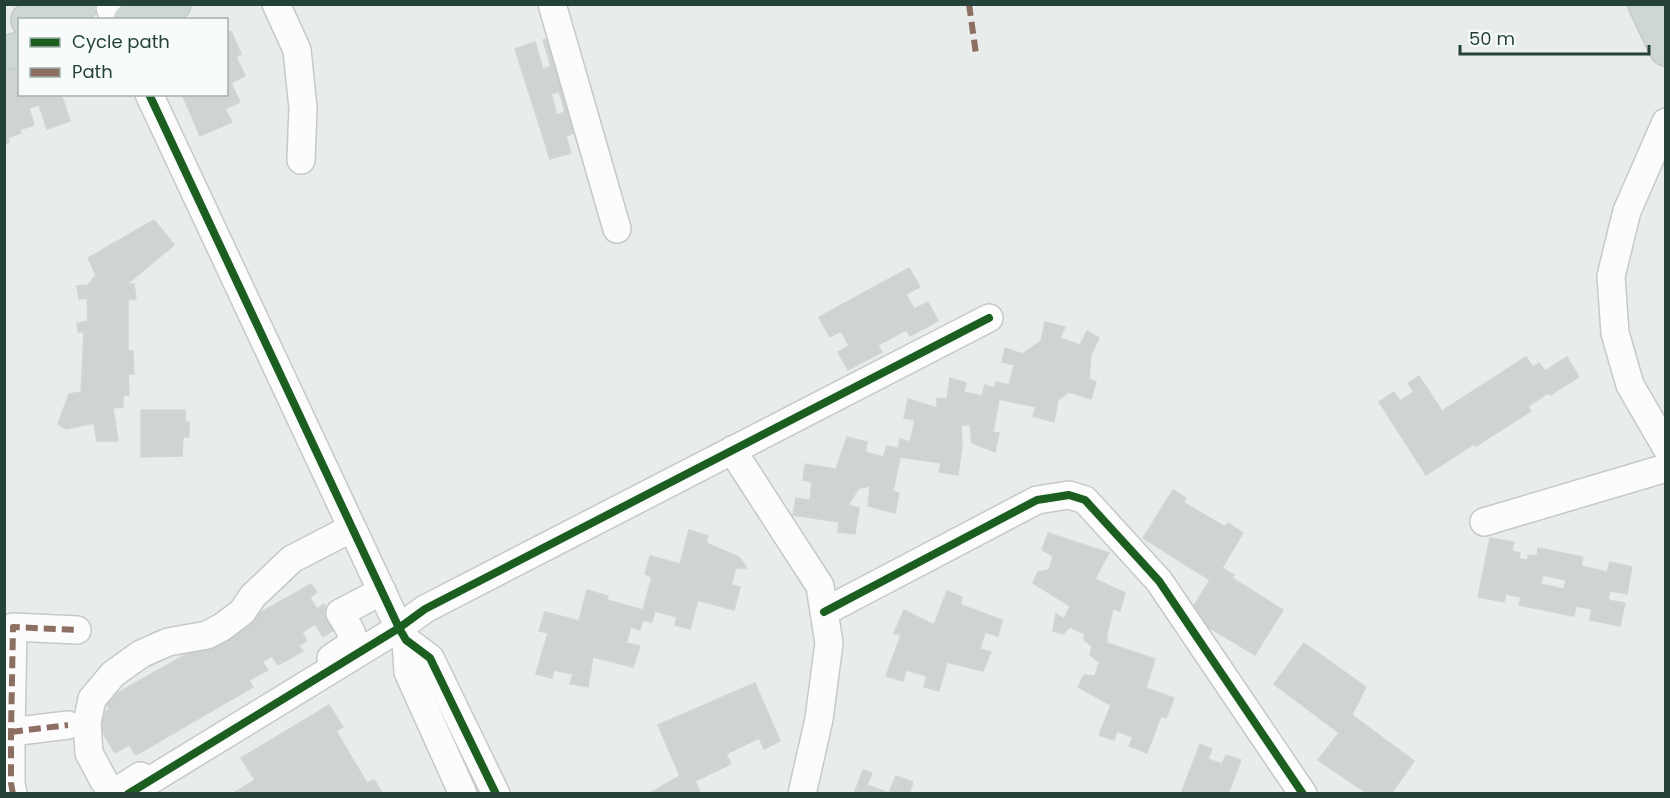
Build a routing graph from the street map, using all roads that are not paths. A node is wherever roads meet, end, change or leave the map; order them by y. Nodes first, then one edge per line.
1 (81, 4) edge
2 (174, 4) edge
3 (276, 4) edge
4 (552, 4) edge
5 (1645, 4) edge
6 (35, 18) edge
7 (136, 18) edge
8 (1665, 49) edge
9 (150, 96) edge
10 (1665, 122) edge
11 (301, 160) dead end
12 (617, 229) dead end
13 (989, 318) dead end
14 (1665, 447) edge
15 (732, 450) junction
16 (1665, 468) edge
17 (1484, 522) dead end
18 (352, 528) junction
19 (382, 591) junction
20 (824, 612) junction
21 (77, 630) dead end
22 (403, 634) junction
23 (243, 718) junction
24 (68, 725) dead end
25 (11, 732) junction
26 (13, 794) edge
27 (128, 794) edge
28 (463, 794) edge
29 (496, 794) edge
30 (802, 794) edge
31 (1303, 794) edge

1 - 6 main road
2 - 7 main road
3 - 11 street
4 - 12 street
5 - 8 main road
9 - 18 street
10 - 14 street
13 - 15 street
15 - 20 street
15 - 22 street
16 - 17 street
18 - 19 street
18 - 23 street
19 - 22 street
19 - 23 street
20 - 30 street
20 - 31 street
21 - 25 street
22 - 23 street
22 - 28 street
22 - 29 street
23 - 27 street
24 - 25 street
25 - 26 street

